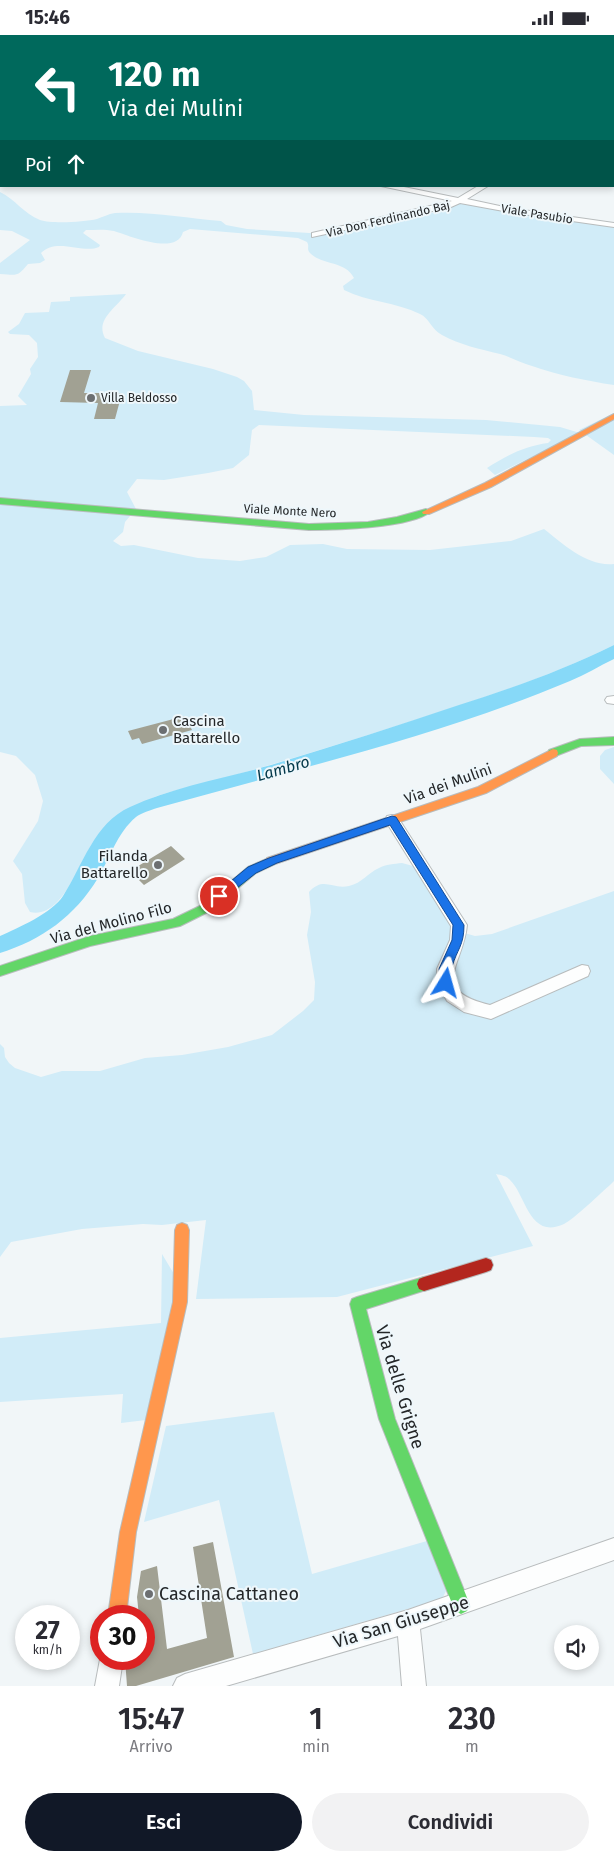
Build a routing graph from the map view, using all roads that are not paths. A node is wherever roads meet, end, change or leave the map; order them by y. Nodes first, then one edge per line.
1 (390, 187) edge
2 (482, 187) edge
3 (460, 201) junction
4 (614, 225) edge
5 (315, 235) dead end
6 (614, 416) edge
7 (0, 501) edge
8 (614, 741) edge
9 (392, 820) junction
10 (290, 854) joint
11 (6, 969) edge
12 (582, 971) dead end
13 (182, 1230) dead end
14 (486, 1265) dead end
15 (614, 1549) edge
16 (118, 1605) edge
17 (461, 1605) junction
18 (408, 1622) junction
19 (109, 1670) edge
20 (107, 1686) edge
21 (185, 1686) edge
22 (414, 1686) edge

1 - 3 street, Viale Pasubio
2 - 3 street
3 - 4 street, Viale Pasubio
3 - 5 street, Via Don Ferdinando Baj
6 - 7 street, Viale Monte Nero
8 - 9 street, Via dei Mulini
9 - 10 street, Via dei Mulini
9 - 12 street
10 - 11 street, Via del Molino Filo
13 - 16 street
14 - 17 street, Via delle Grigne
15 - 17 street, Via San Giuseppe
17 - 18 street, Via San Giuseppe
18 - 21 street, Via San Giuseppe
18 - 22 street
19 - 20 street

